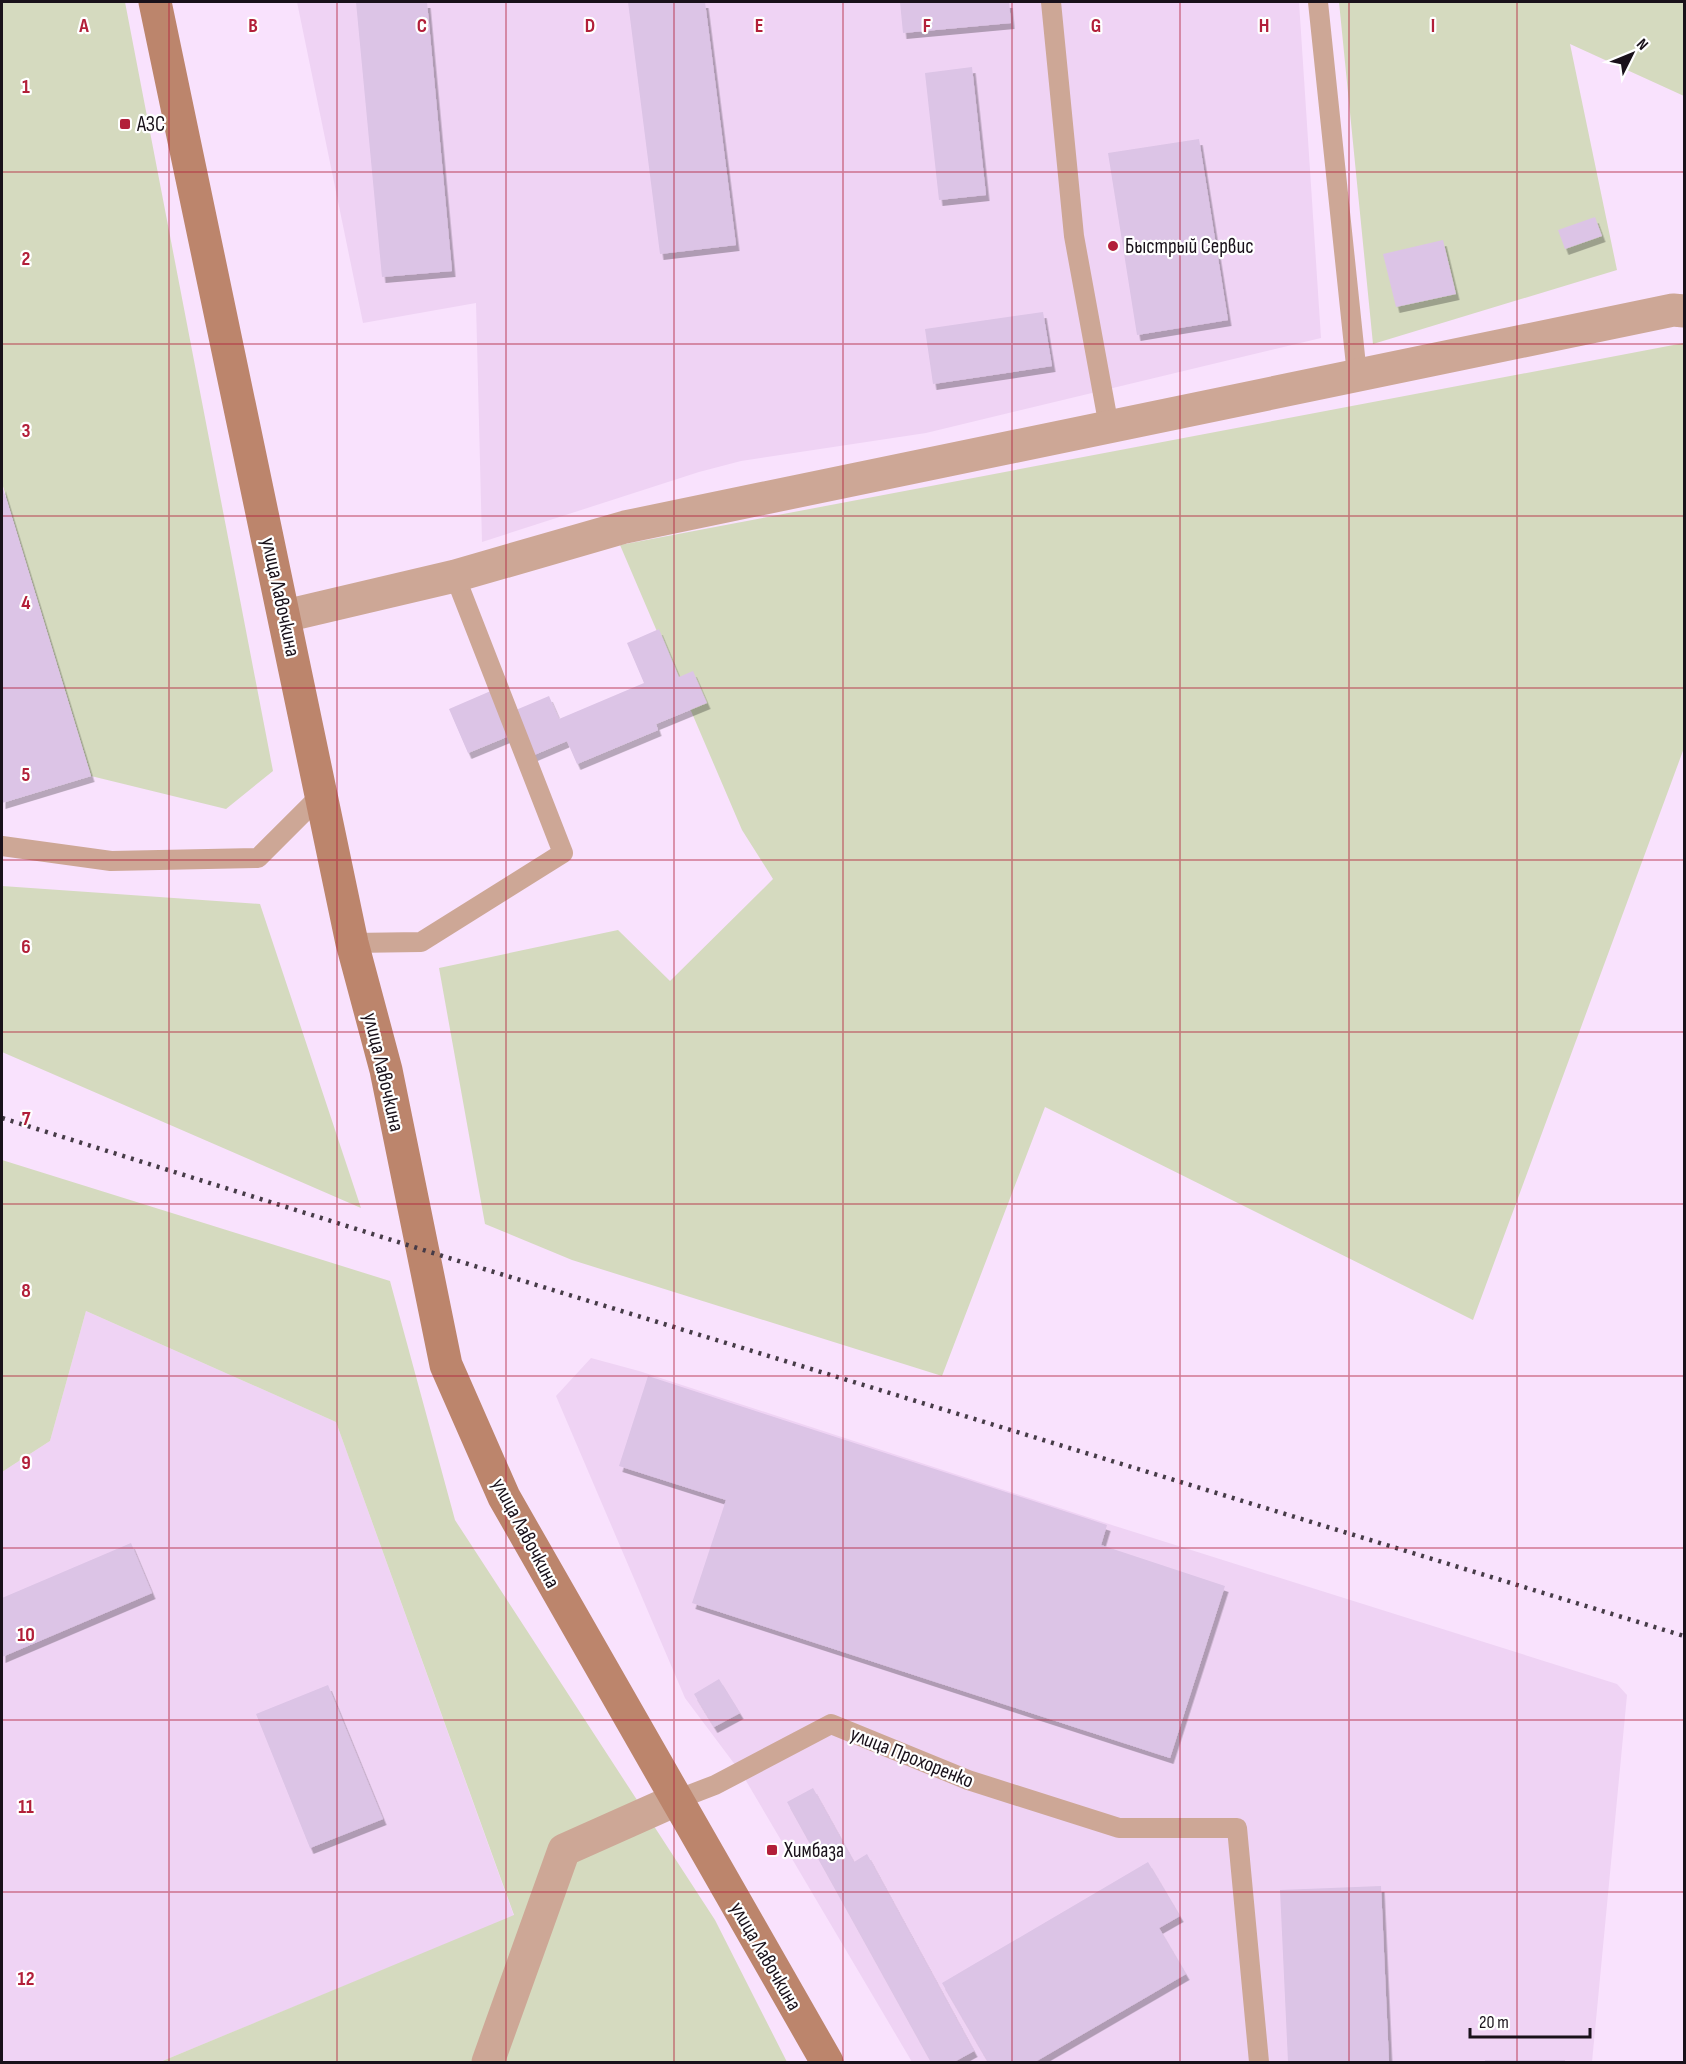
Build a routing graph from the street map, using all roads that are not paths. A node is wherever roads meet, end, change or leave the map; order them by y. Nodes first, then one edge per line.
1 (155, 2) edge
2 (1051, 2) edge
3 (1318, 2) edge
4 (1684, 311) edge
5 (1358, 375) junction
6 (1109, 427) junction
7 (455, 576) junction
8 (285, 616) junction
9 (322, 794) junction
10 (2, 846) edge
11 (352, 943) junction
12 (676, 1800) junction
13 (488, 2062) edge
14 (827, 2062) edge
15 (1259, 2062) edge

1 - 8 main road, улица Лавочкина
2 - 6 lane
3 - 5 lane
4 - 5 street
5 - 6 street
6 - 7 street
7 - 8 street
7 - 11 lane
8 - 9 main road, улица Лавочкина
9 - 10 lane
9 - 11 main road, улица Лавочкина
11 - 12 main road, улица Лавочкина
12 - 13 street, улица Прохоренко
12 - 14 main road, улица Лавочкина
12 - 15 lane, улица Прохоренко

